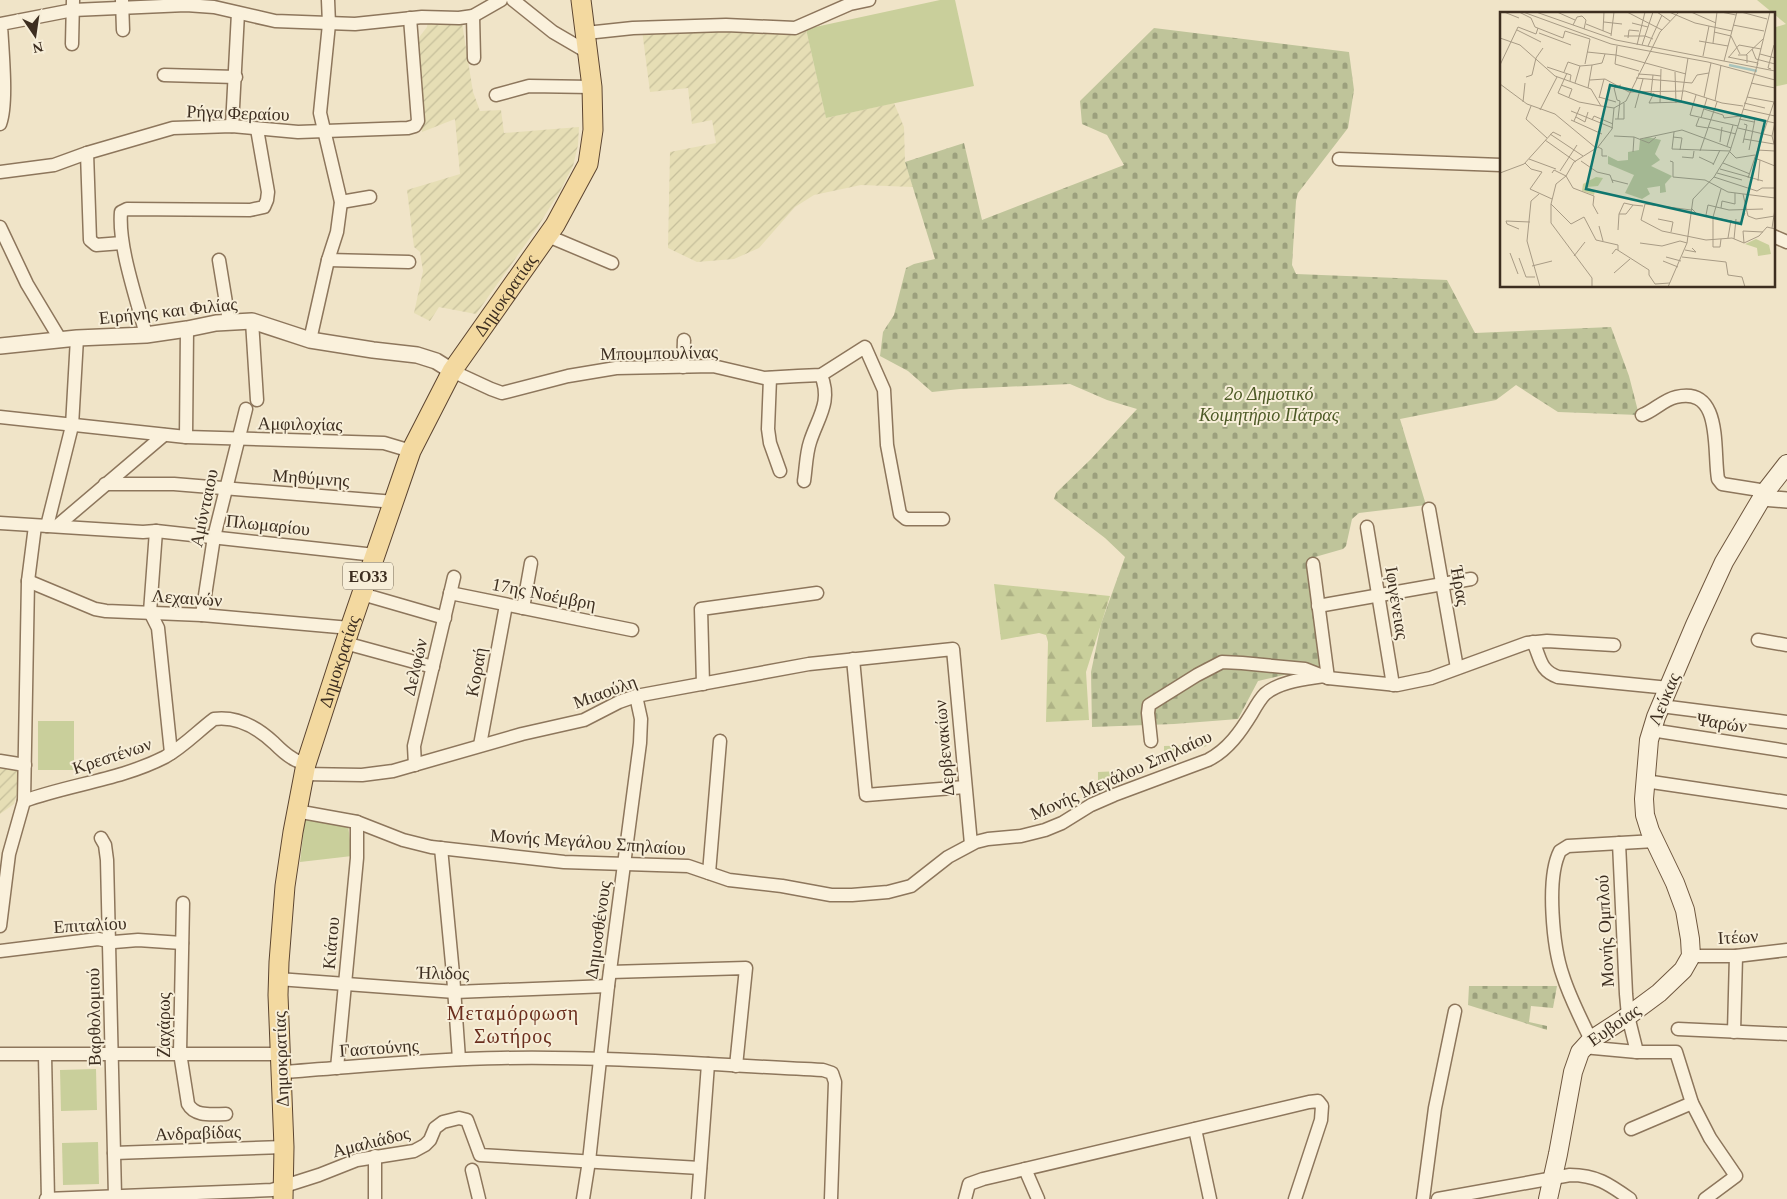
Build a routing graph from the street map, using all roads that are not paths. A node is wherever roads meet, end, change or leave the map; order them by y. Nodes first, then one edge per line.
1 (328, 0) edge
2 (498, 0) edge
3 (513, 0) edge
4 (581, 0) edge
5 (869, 0) edge
6 (122, 4) edge
7 (73, 5) edge
8 (238, 13) junction
9 (473, 16) junction
10 (410, 18) junction
11 (329, 24) junction
12 (123, 30) dead end
13 (586, 33) junction
14 (72, 44) dead end
15 (589, 53) junction
16 (474, 58) dead end
17 (164, 75) dead end
18 (236, 77) junction
19 (592, 87) junction
20 (496, 95) dead end
21 (0, 124) edge
22 (232, 126) junction
23 (257, 129) junction
24 (323, 131) junction
25 (87, 153) junction
26 (1339, 159) dead end
27 (1500, 165) edge
28 (0, 172) edge
29 (370, 197) dead end
30 (341, 202) junction
31 (0, 227) edge
32 (548, 236) junction
33 (1774, 236) edge
34 (1787, 242) edge
35 (122, 243) junction
36 (219, 260) dead end
37 (328, 260) junction
38 (410, 262) dead end
39 (612, 263) dead end
40 (229, 321) junction
41 (252, 321) junction
42 (187, 329) junction
43 (146, 335) junction
44 (77, 338) junction
45 (60, 339) junction
46 (310, 340) junction
47 (684, 340) dead end
48 (0, 346) edge
49 (683, 367) junction
50 (452, 371) junction
51 (821, 375) junction
52 (770, 378) junction
53 (257, 400) dead end
54 (246, 409) dead end
55 (1642, 415) dead end
56 (0, 417) edge
57 (72, 426) junction
58 (164, 435) junction
59 (186, 437) junction
60 (238, 440) junction
61 (411, 451) junction
62 (1786, 469) edge
63 (780, 471) dead end
64 (804, 481) dead end
65 (104, 484) junction
66 (225, 489) junction
67 (1764, 494) junction
68 (1787, 500) edge
69 (395, 502) junction
70 (1429, 509) dead end
71 (944, 519) dead end
72 (0, 524) edge
73 (46, 526) junction
74 (1367, 527) dead end
75 (156, 531) junction
76 (214, 537) junction
77 (375, 555) junction
78 (531, 563) dead end
79 (1313, 564) dead end
80 (454, 577) dead end
81 (1471, 579) dead end
82 (28, 581) junction
83 (1442, 584) junction
84 (450, 593) junction
85 (817, 593) dead end
86 (362, 594) junction
87 (1377, 597) junction
88 (506, 605) junction
89 (1318, 606) junction
90 (523, 608) junction
91 (150, 612) junction
92 (202, 616) junction
93 (445, 618) junction
94 (632, 630) dead end
95 (347, 636) junction
96 (1758, 640) dead end
97 (1533, 642) junction
98 (1614, 645) dead end
99 (1787, 645) edge
100 (953, 649) joint
101 (853, 659) junction
102 (433, 667) junction
103 (1457, 668) junction
104 (1326, 677) junction
105 (703, 684) junction
106 (1393, 685) junction
107 (1669, 688) junction
108 (636, 696) junction
109 (1660, 706) junction
110 (1787, 722) edge
111 (1651, 730) junction
112 (720, 741) dead end
113 (1151, 741) dead end
114 (480, 746) junction
115 (1787, 751) edge
116 (171, 753) junction
117 (0, 762) edge
118 (25, 765) junction
119 (414, 765) junction
120 (305, 769) junction
121 (1645, 781) junction
122 (965, 787) junction
123 (24, 802) junction
124 (1787, 802) edge
125 (296, 811) junction
126 (357, 822) junction
127 (101, 838) dead end
128 (1655, 841) junction
129 (1618, 843) junction
130 (971, 844) junction
131 (442, 848) junction
132 (4, 855) edge
133 (624, 865) junction
134 (709, 873) junction
135 (183, 903) dead end
136 (0, 926) edge
137 (109, 941) junction
138 (182, 943) junction
139 (1787, 950) edge
140 (0, 951) edge
141 (1691, 956) junction
142 (1736, 956) junction
143 (610, 972) junction
144 (278, 979) junction
145 (344, 985) junction
146 (608, 986) junction
147 (455, 992) junction
148 (1455, 1011) dead end
149 (1628, 1016) junction
150 (1678, 1029) dead end
151 (1734, 1032) junction
152 (1787, 1034) edge
153 (1587, 1043) junction
154 (1637, 1052) junction
155 (180, 1053) junction
156 (0, 1054) edge
157 (112, 1054) junction
158 (45, 1055) junction
159 (459, 1059) junction
160 (599, 1059) junction
161 (281, 1063) junction
162 (708, 1064) junction
163 (736, 1066) junction
164 (337, 1068) junction
165 (1692, 1103) junction
166 (226, 1114) dead end
167 (1195, 1129) junction
168 (1631, 1129) dead end
169 (284, 1147) junction
170 (114, 1153) junction
171 (375, 1156) junction
172 (589, 1161) junction
173 (700, 1168) junction
174 (1025, 1169) junction
175 (472, 1170) dead end
176 (1552, 1178) junction
177 (283, 1193) edge
178 (115, 1196) junction
179 (47, 1199) edge
180 (375, 1199) edge
181 (478, 1199) edge
182 (582, 1199) edge
183 (698, 1199) edge
184 (831, 1199) edge
185 (965, 1199) edge
186 (1038, 1199) edge
187 (1210, 1199) edge
188 (1295, 1199) edge
189 (1423, 1199) edge
190 (1438, 1199) edge
191 (1548, 1199) edge
192 (1630, 1199) edge
193 (1705, 1199) edge

1 - 11 street
2 - 9 street
3 - 15 street
4 - 13 main road, Δημοκρατίας / ΕΟ33
5 - 13 street
6 - 7 street
6 - 8 street
6 - 12 street
7 - 14 street
7 - 21 street
8 - 11 street
8 - 18 street
9 - 10 street
9 - 16 street
10 - 11 street
10 - 24 street, Ρήγα Φεραίου
11 - 24 street
13 - 15 main road, Δημοκρατίας / ΕΟ33
15 - 19 main road, Δημοκρατίας / ΕΟ33
17 - 18 street
18 - 22 street
19 - 20 street
19 - 32 main road, Δημοκρατίας / ΕΟ33
22 - 23 street, Ρήγα Φεραίου
22 - 25 street, Ρήγα Φεραίου
23 - 24 street, Ρήγα Φεραίου
23 - 35 street
24 - 30 street
25 - 28 street, Ρήγα Φεραίου
25 - 35 street
26 - 27 street
29 - 30 street
30 - 37 street
31 - 45 street
32 - 39 street
32 - 50 main road, Δημοκρατίας / ΕΟ33
33 - 34 street
35 - 43 street
36 - 40 street
37 - 38 street
37 - 46 street
40 - 41 street, Ειρήνης και Φιλίας
40 - 42 street, Ειρήνης και Φιλίας
41 - 46 street, Ειρήνης και Φιλίας
41 - 53 street
42 - 43 street, Ειρήνης και Φιλίας
42 - 59 street
43 - 44 street, Ειρήνης και Φιλίας
44 - 45 street, Ειρήνης και Φιλίας
44 - 57 street
45 - 48 street, Ειρήνης και Φιλίας
46 - 50 street, Ειρήνης και Φιλίας
47 - 49 street
49 - 50 street, Μπουμπουλίνας
49 - 52 street, Μπουμπουλίνας
50 - 61 main road, Δημοκρατίας / ΕΟ33
51 - 52 street, Μπουμπουλίνας
51 - 64 street
51 - 71 street, Μπουμπουλίνας
52 - 63 street
54 - 60 street, Αμύνταιου
55 - 67 street
56 - 57 street, Αμφιλοχίας
57 - 58 street, Αμφιλοχίας
57 - 73 street
58 - 59 street, Αμφιλοχίας
58 - 65 street
59 - 60 street, Αμφιλοχίας
60 - 61 street, Αμφιλοχίας
60 - 66 street, Αμύνταιου
61 - 69 main road, Δημοκρατίας / ΕΟ33
62 - 67 main road, Λεύκας
65 - 66 street, Μηθύμνης
65 - 73 street
66 - 69 street, Μηθύμνης
66 - 76 street, Αμύνταιου
67 - 68 street
67 - 107 main road, Λεύκας
69 - 77 main road, Δημοκρατίας / ΕΟ33
70 - 83 street, Ήρας
72 - 73 street, Πλωμαρίου
73 - 75 street, Πλωμαρίου
73 - 82 street
74 - 87 street, Ιφιγένειας
75 - 76 street, Πλωμαρίου
75 - 91 street
76 - 77 street, Πλωμαρίου
76 - 92 street, Αμύνταιου
77 - 86 main road, Δημοκρατίας / ΕΟ33
78 - 90 street
79 - 89 street
80 - 84 street, Δελφών
81 - 83 street
82 - 91 street, Λεχαινών
82 - 118 street
83 - 87 street
83 - 103 street, Ήρας
84 - 88 street, 17ης Νοέμβρη
84 - 93 street, Δελφών
85 - 105 street
86 - 93 street
86 - 95 main road, Δημοκρατίας / ΕΟ33
87 - 89 street
87 - 106 street, Ιφιγένειας
88 - 90 street, 17ης Νοέμβρη
88 - 114 street, Κοραή
89 - 104 street
90 - 94 street, 17ης Νοέμβρη
91 - 92 street, Λεχαινών
91 - 116 street
92 - 95 street, Λεχαινών
93 - 102 street, Δελφών
95 - 102 street, Λεχαινών
95 - 120 main road, Δημοκρατίας / ΕΟ33
96 - 99 street
97 - 98 street, Μονής Μεγάλου Σπηλαίου
97 - 103 street, Μονής Μεγάλου Σπηλαίου
97 - 107 street
100 - 101 street, Μιαούλη
100 - 122 street, Δερβενακίων
101 - 105 street, Μιαούλη
101 - 122 street
102 - 119 street, Δελφών
103 - 106 street, Μονής Μεγάλου Σπηλαίου
104 - 106 street, Μονής Μεγάλου Σπηλαίου
104 - 113 street, Μονής Μεγάλου Σπηλαίου
104 - 130 street, Μονής Μεγάλου Σπηλαίου
105 - 108 street, Μιαούλη
107 - 109 main road, Λεύκας
108 - 114 street, Μιαούλη
108 - 133 street, Δημοσθένους
109 - 110 street
109 - 111 main road, Λεύκας
111 - 115 street, Ψαρών
111 - 121 main road, Λεύκας
112 - 134 street
114 - 119 street, Μιαούλη
116 - 120 street, Κρεστένων
116 - 123 street, Κρεστένων
117 - 118 street
118 - 123 street
119 - 120 street, Μιαούλη
120 - 125 main road, Δημοκρατίας / ΕΟ33
121 - 124 street
121 - 128 main road, Λεύκας
122 - 130 street, Δερβενακίων
123 - 132 street
125 - 126 street, Μονής Μεγάλου Σπηλαίου
125 - 144 main road, Δημοκρατίας / ΕΟ33
126 - 131 street, Μονής Μεγάλου Σπηλαίου
126 - 145 street, Κιάτου
127 - 137 street, Βαρθολομιού
128 - 129 street
128 - 141 main road, Λεύκας
129 - 149 street, Μονής Ομπλού
129 - 153 street
130 - 134 street, Μονής Μεγάλου Σπηλαίου
131 - 133 street, Μονής Μεγάλου Σπηλαίου
131 - 147 street
132 - 136 street
133 - 134 street, Μονής Μεγάλου Σπηλαίου
133 - 143 street, Δημοσθένους
135 - 138 street, Ζαχάρως
137 - 138 street, Επιταλίου
137 - 140 street, Επιταλίου
137 - 157 street, Βαρθολομιού
138 - 155 street, Ζαχάρως
139 - 142 street, Ιτέων
141 - 142 street, Ιτέων
141 - 149 main road, Ευβοίας
142 - 151 street
143 - 146 street, Δημοσθένους
143 - 163 street
144 - 145 street, Ήλιδος
144 - 161 main road, Δημοκρατίας / ΕΟ33
145 - 147 street, Ήλιδος
145 - 164 street, Κιάτου
146 - 147 street, Ήλιδος
146 - 160 street, Δημοσθένους
147 - 159 street
148 - 189 street
149 - 153 main road, Ευβοίας
149 - 154 street, Μονής Ομπλού
150 - 151 street
151 - 152 street
153 - 154 street
153 - 176 main road, Ευβοίας
154 - 165 street
155 - 157 street, Γαστούνης
155 - 161 street, Γαστούνης
155 - 166 street, Ζαχάρως
156 - 158 street, Γαστούνης
157 - 158 street, Γαστούνης
157 - 170 street, Βαρθολομιού
158 - 179 street
159 - 160 street, Γαστούνης
159 - 164 street, Γαστούνης
160 - 162 street, Γαστούνης
160 - 172 street, Δημοσθένους
161 - 164 street, Γαστούνης
161 - 169 main road, Δημοκρατίας / ΕΟ33
162 - 163 street, Γαστούνης
162 - 173 street
163 - 184 street, Γαστούνης
165 - 168 street
165 - 193 street
167 - 174 street
167 - 187 street
167 - 188 street
169 - 170 street, Ανδραβίδας
169 - 177 main road, Δημοκρατίας / ΕΟ33
170 - 178 street, Βαρθολομιού
171 - 172 street, Αμαλιάδος
171 - 177 street, Αμαλιάδος
171 - 180 street
172 - 173 street, Αμαλιάδος
172 - 182 street, Δημοσθένους
173 - 183 street
174 - 185 street
174 - 186 street
175 - 181 street
176 - 190 street
176 - 191 main road, Ευβοίας
176 - 192 street
177 - 178 street, Αμαλιάδος
178 - 179 street, Αμαλιάδος

